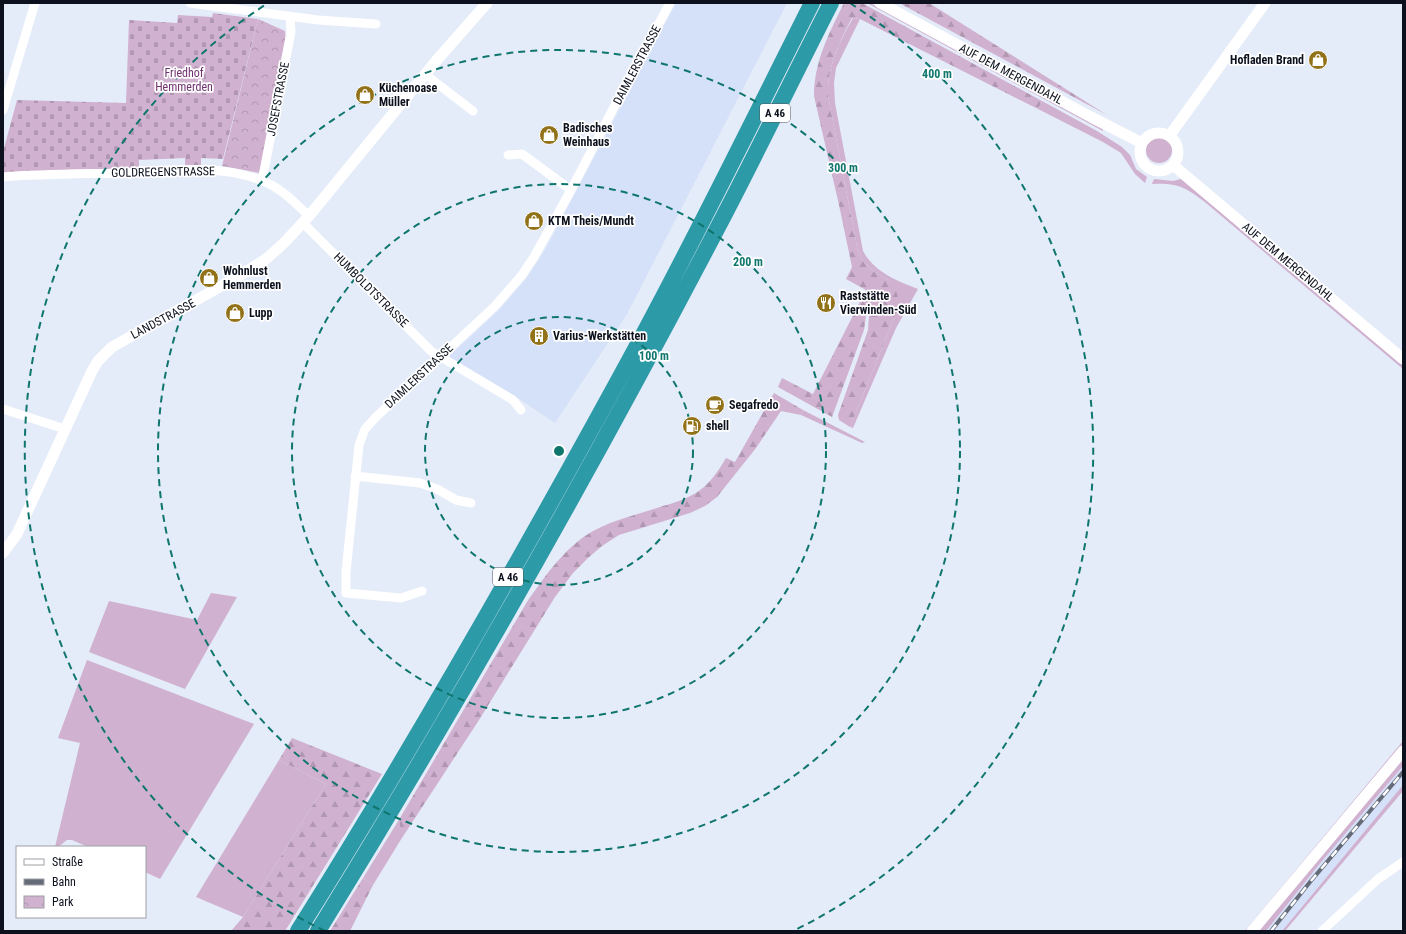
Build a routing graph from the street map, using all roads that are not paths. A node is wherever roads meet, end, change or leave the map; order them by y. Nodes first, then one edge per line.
1 (35, 3) edge
2 (190, 3) edge
3 (487, 3) edge
4 (670, 3) edge
5 (812, 3) edge
6 (831, 3) edge
7 (880, 3) edge
8 (1265, 3) edge
9 (290, 16) junction
10 (376, 24) dead end
11 (426, 75) junction
12 (3, 110) edge
13 (473, 111) dead end
14 (1170, 135) junction
15 (1142, 142) junction
16 (508, 154) dead end
17 (1173, 165) junction
18 (3, 177) edge
19 (262, 181) junction
20 (571, 190) junction
21 (306, 219) junction
22 (439, 357) junction
23 (1403, 359) edge
24 (3, 409) edge
25 (521, 410) dead end
26 (65, 429) junction
27 (355, 476) junction
28 (471, 502) dead end
29 (3, 553) edge
30 (422, 591) dead end
31 (1403, 751) edge
32 (1403, 862) edge
33 (298, 931) edge
34 (318, 931) edge
35 (1252, 931) edge
36 (1322, 931) edge

1 - 12 street
2 - 9 street
3 - 11 street, LANDSTRASSE
4 - 20 street, DAIMLERSTRASSE
5 - 33 highway, A 46
6 - 34 highway, A 46
7 - 15 street, AUF DEM MERGENDAHL
8 - 14 street
9 - 10 street
9 - 19 street, JOSEFSTRASSE
11 - 13 street
11 - 21 street, LANDSTRASSE
14 - 15 street
14 - 17 street
15 - 17 street
16 - 20 street
17 - 23 street, AUF DEM MERGENDAHL
18 - 19 street, GOLDREGENSTRASSE
19 - 21 street, GOLDREGENSTRASSE
20 - 22 street, DAIMLERSTRASSE
21 - 22 street, HUMBOLDTSTRASSE
21 - 26 street, LANDSTRASSE
22 - 25 street, HUMBOLDTSTRASSE
22 - 27 street, DAIMLERSTRASSE
24 - 26 street
26 - 29 street, LANDSTRASSE
27 - 28 street
27 - 30 street, DAIMLERSTRASSE
31 - 35 street
32 - 36 street

